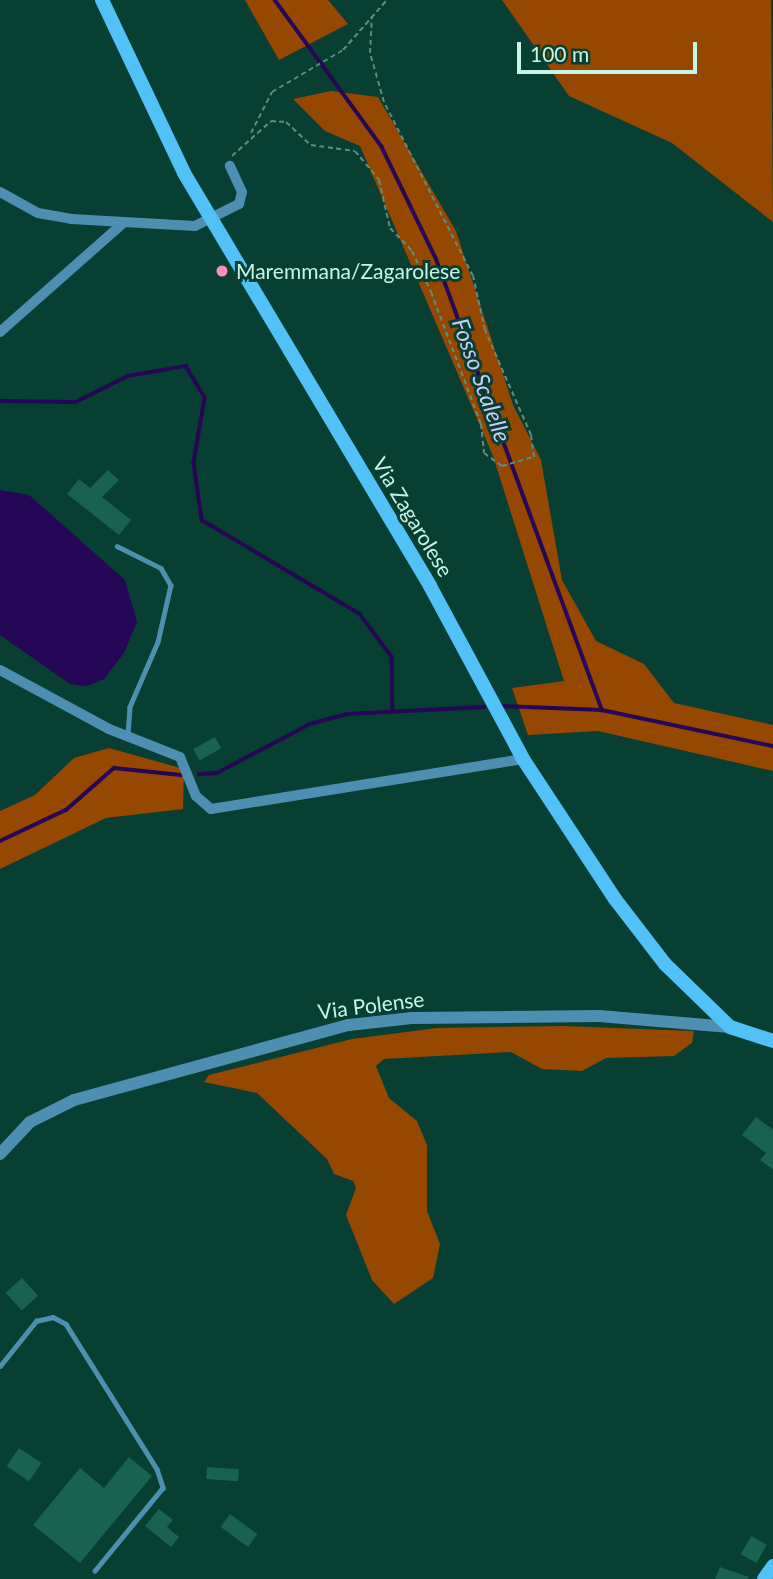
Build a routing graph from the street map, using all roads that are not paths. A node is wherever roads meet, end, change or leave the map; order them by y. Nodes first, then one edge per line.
1 (102, 0) edge
2 (230, 166) road end
3 (0, 192) edge
4 (211, 222) junction
5 (121, 225) junction
6 (0, 332) edge
7 (117, 546) dead end
8 (0, 670) edge
9 (128, 737) junction
10 (523, 759) junction
11 (730, 1027) junction
12 (773, 1041) edge
13 (0, 1154) edge
14 (0, 1366) edge
15 (773, 1566) edge
16 (95, 1571) dead end
17 (764, 1579) edge

1 - 4 main road, Via Zagarolese
2 - 4 street
3 - 5 street
4 - 5 street
4 - 10 main road, Via Zagarolese
5 - 6 street
7 - 9 lane
8 - 9 street
9 - 10 street
10 - 11 main road, Via Zagarolese
11 - 12 main road, Via Polense
11 - 13 street, Via Polense
14 - 16 lane
15 - 17 main road

